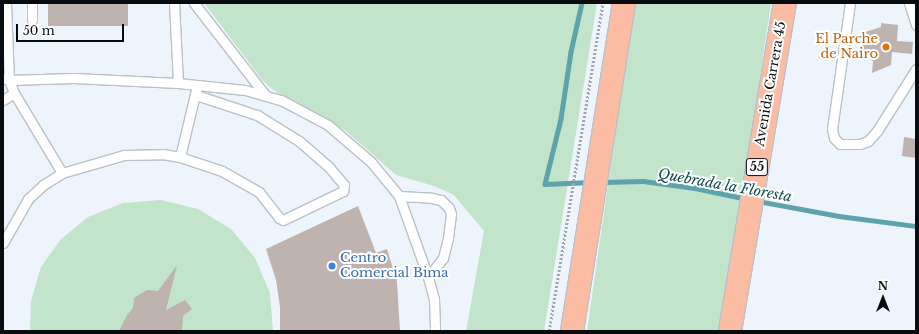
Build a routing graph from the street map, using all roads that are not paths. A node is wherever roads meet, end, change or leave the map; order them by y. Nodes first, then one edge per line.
1 (6, 3) edge
2 (32, 3) edge
3 (174, 3) edge
4 (194, 3) edge
5 (624, 3) edge
6 (785, 3) edge
7 (850, 3) edge
8 (909, 3) edge
9 (32, 20) dead end
10 (916, 25) edge
11 (916, 69) edge
12 (6, 79) edge
13 (178, 83) junction
14 (198, 85) junction
15 (14, 93) junction
16 (196, 95) junction
17 (265, 95) junction
18 (3, 100) edge
19 (180, 157) junction
20 (62, 172) junction
21 (399, 196) junction
22 (3, 243) edge
23 (428, 277) junction
24 (435, 331) edge
25 (572, 331) edge
26 (730, 331) edge

1 - 12 lane
2 - 9 lane
3 - 13 lane
4 - 17 lane
5 - 25 highway
6 - 26 highway, Avenida Carrera 45 / 55
7 - 11 lane
8 - 10 lane
12 - 13 lane
12 - 15 lane
13 - 14 lane
14 - 16 lane
14 - 17 lane
15 - 18 lane
15 - 20 lane
16 - 19 lane
16 - 19 lane
17 - 21 lane
19 - 20 lane
20 - 22 lane
21 - 23 lane
21 - 23 lane
23 - 24 lane

